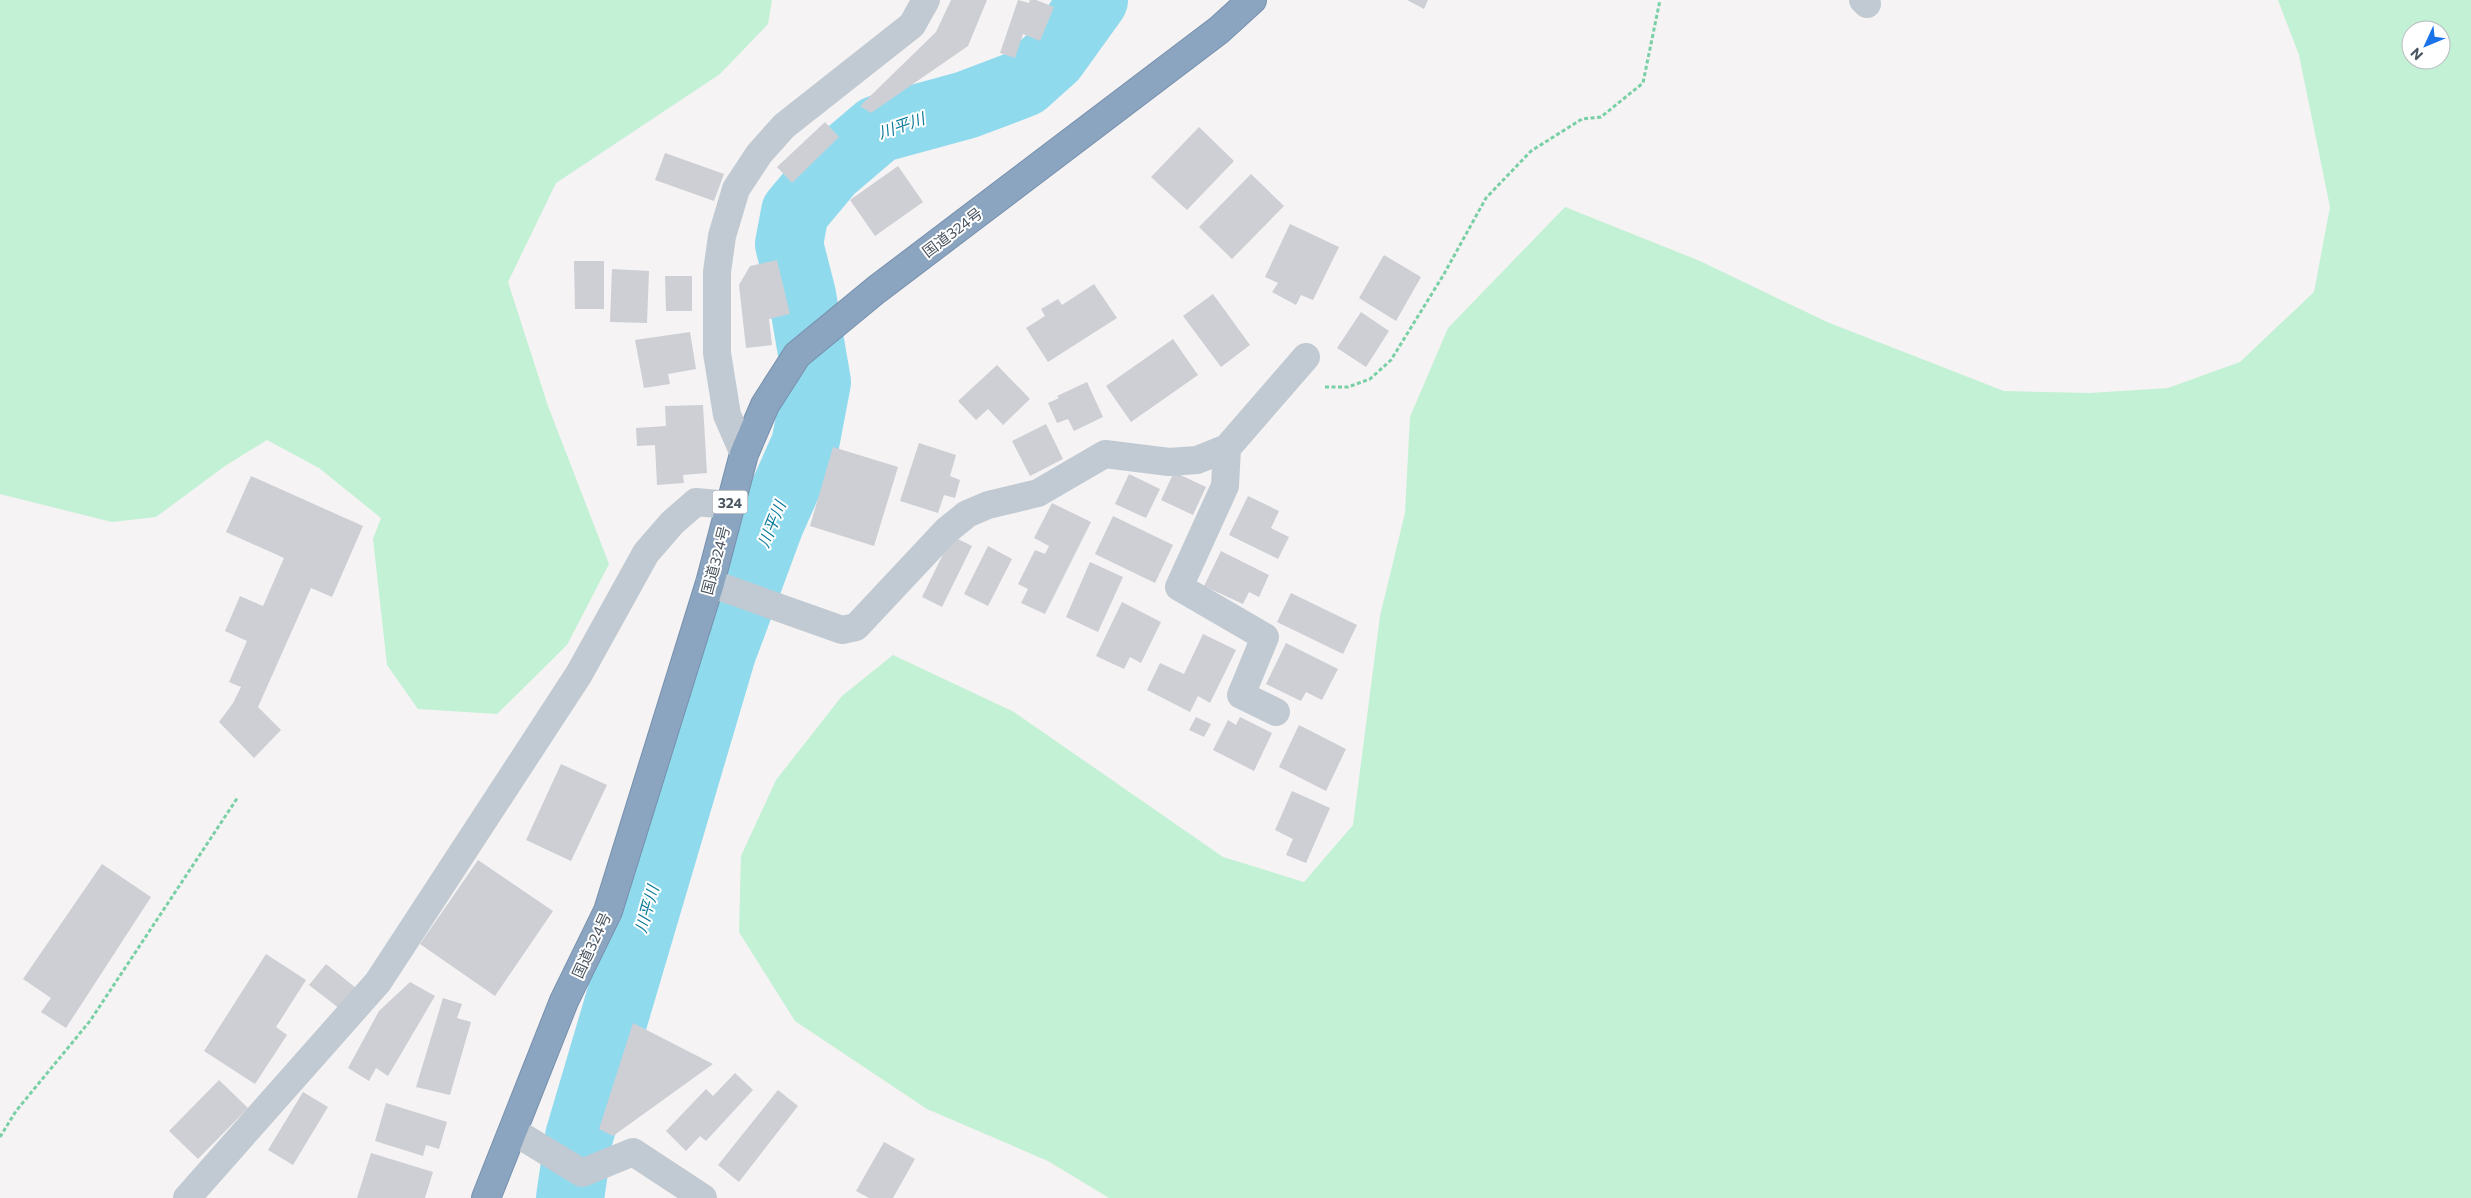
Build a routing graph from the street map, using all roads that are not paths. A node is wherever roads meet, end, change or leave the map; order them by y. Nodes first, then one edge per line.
1 (926, 0) edge
2 (1252, 0) edge
3 (1306, 357) dead end
4 (1226, 448) junction
5 (744, 454) junction
6 (730, 505) junction
7 (710, 583) junction
8 (1276, 712) dead end
9 (513, 1131) junction
10 (187, 1198) edge
11 (486, 1198) edge
12 (703, 1198) edge

1 - 5 street
2 - 5 highway, 国道324号 / 324
3 - 4 street
4 - 7 street
4 - 8 street
5 - 6 highway, 国道324号 / 324
6 - 7 highway, 国道324号 / 324
6 - 10 street
7 - 9 highway, 国道324号 / 324
9 - 11 highway, 国道324号 / 324
9 - 12 street

